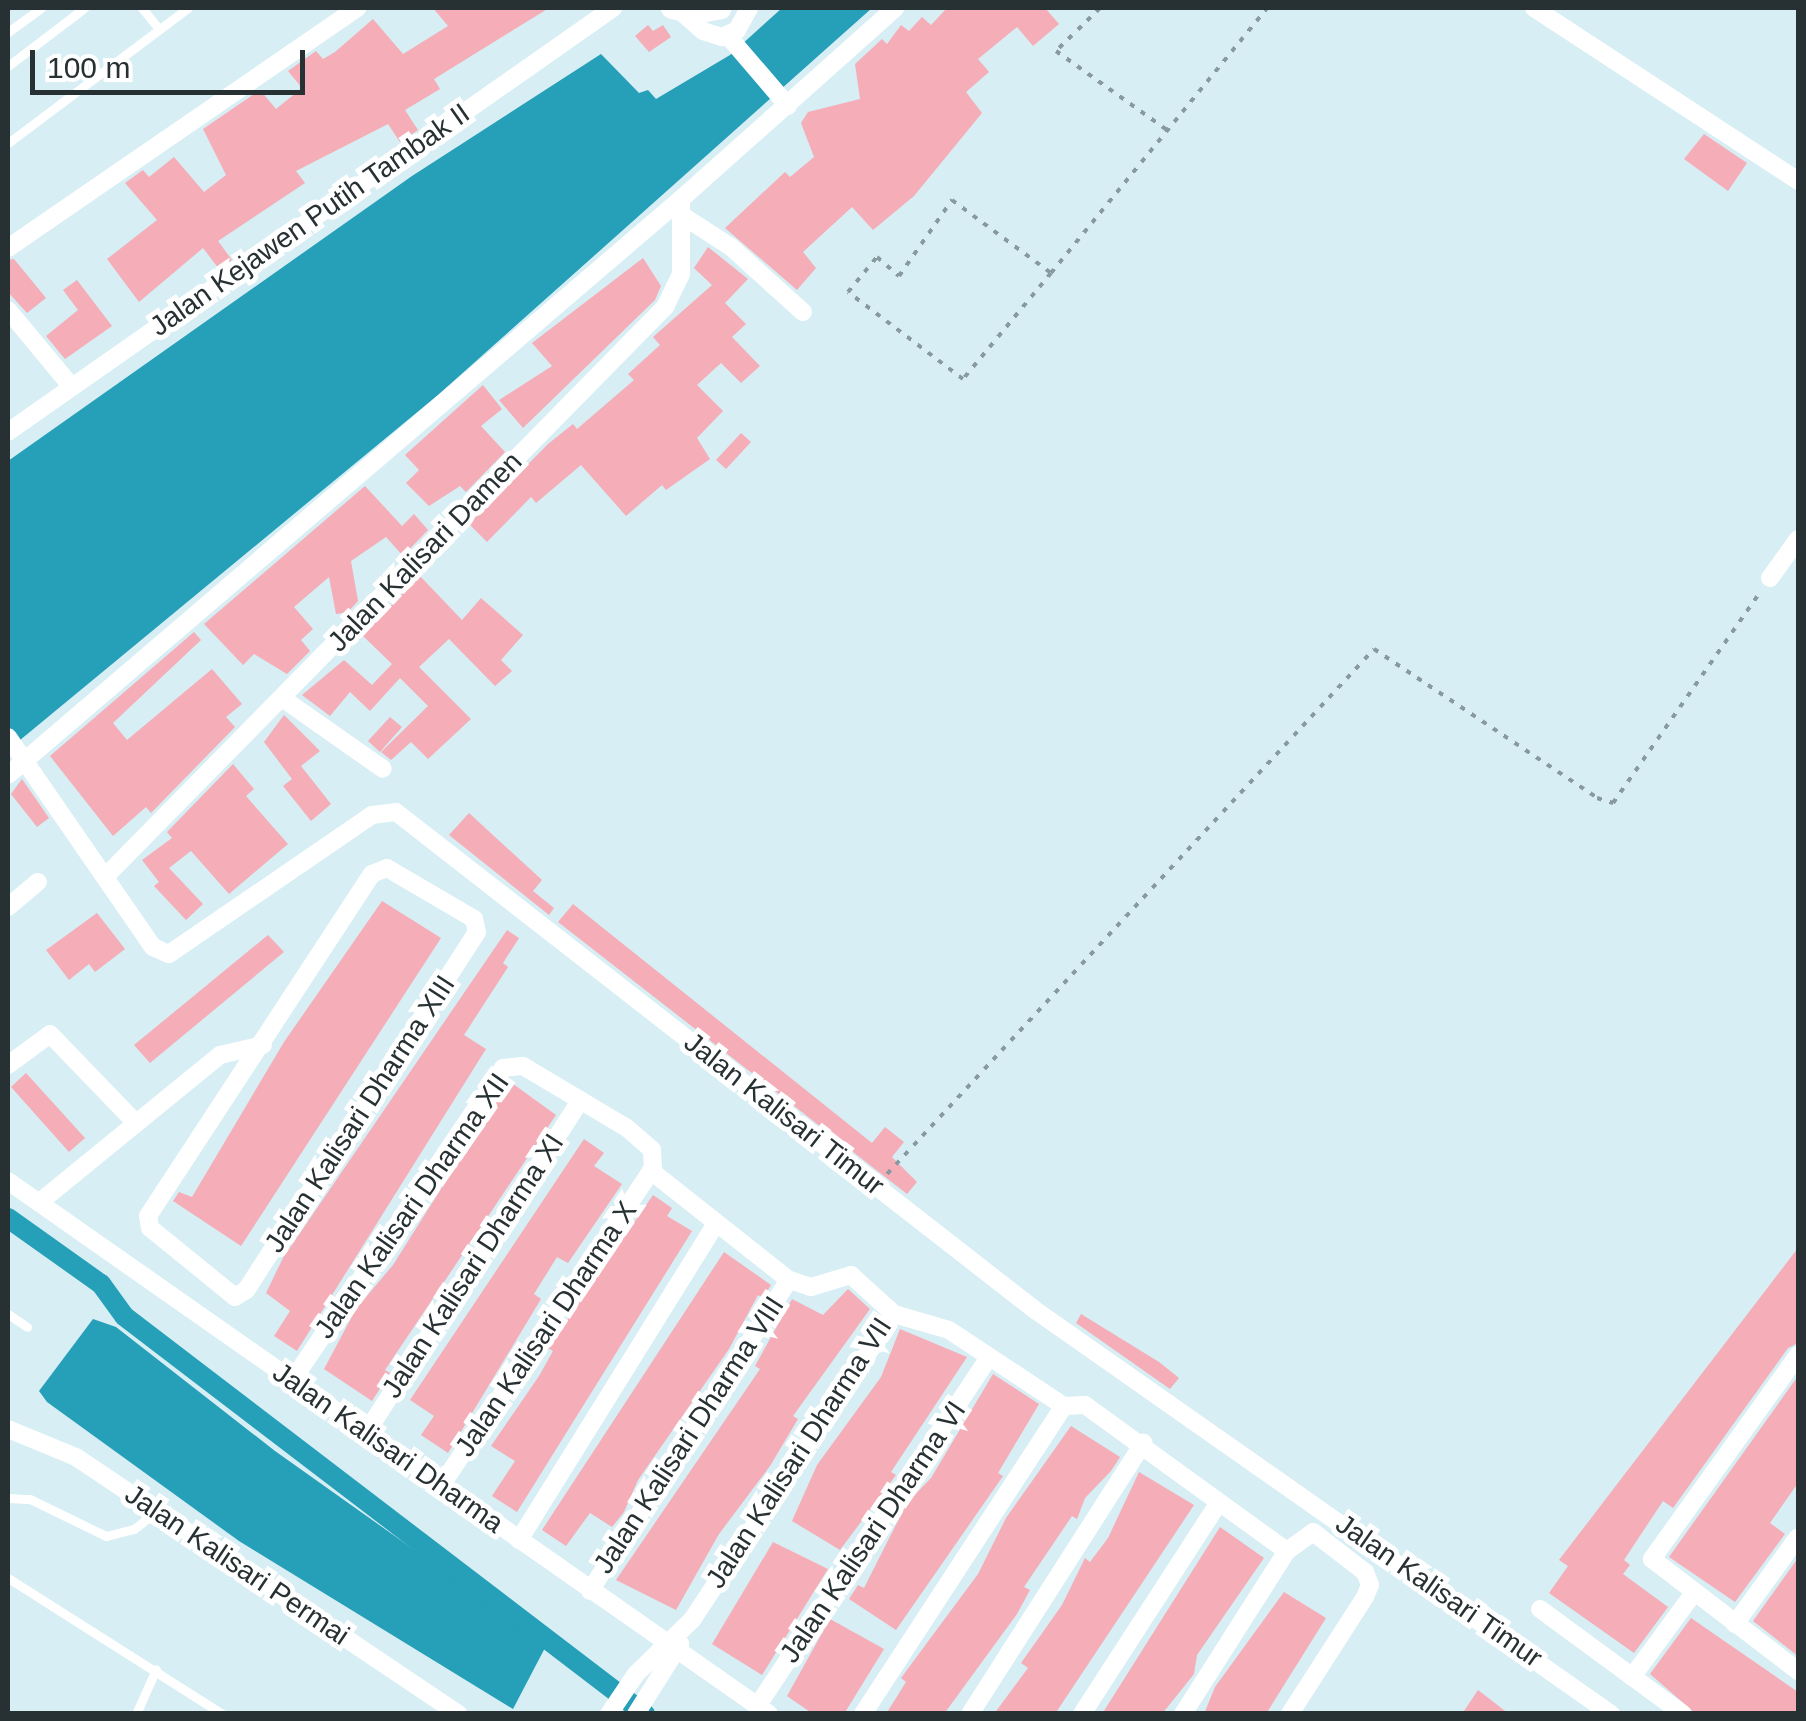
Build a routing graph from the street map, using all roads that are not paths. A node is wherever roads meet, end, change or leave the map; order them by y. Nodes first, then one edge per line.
1 (41, 8) edge
2 (84, 8) edge
3 (142, 8) edge
4 (188, 8) edge
5 (357, 8) edge
6 (613, 8) edge
7 (722, 8) edge
8 (749, 8) edge
9 (895, 8) edge
10 (1534, 8) edge
11 (675, 9) edge
12 (159, 29) junction
13 (8, 32) edge
14 (731, 41) junction
15 (8, 66) edge
16 (784, 103) junction
17 (8, 144) edge
18 (1798, 181) edge
19 (682, 208) junction
20 (8, 248) edge
21 (8, 310) edge
22 (804, 312) dead end
23 (72, 387) junction
24 (8, 432) edge
25 (1798, 539) edge
26 (1766, 584) road end
27 (282, 698) junction
28 (17, 748) edge
29 (383, 768) dead end
30 (8, 774) edge
31 (106, 876) junction
32 (38, 882) dead end
33 (8, 907) edge
34 (263, 1045) junction
35 (8, 1064) edge
36 (581, 1100) junction
37 (136, 1122) junction
38 (651, 1171) junction
39 (8, 1181) edge
40 (41, 1202) junction
41 (715, 1226) junction
42 (788, 1280) junction
43 (8, 1314) edge
44 (894, 1314) junction
45 (26, 1327) dead end
46 (1798, 1355) edge
47 (988, 1359) junction
48 (292, 1381) junction
49 (1064, 1406) junction
50 (8, 1429) edge
51 (366, 1432) junction
52 (1143, 1443) junction
53 (441, 1486) junction
54 (8, 1498) edge
55 (1219, 1502) junction
56 (157, 1511) junction
57 (1798, 1537) edge
58 (519, 1540) junction
59 (1287, 1551) junction
60 (8, 1578) edge
61 (590, 1591) junction
62 (1693, 1594) junction
63 (1540, 1609) dead end
64 (1735, 1624) junction
65 (671, 1648) junction
66 (156, 1669) junction
67 (1798, 1671) edge
68 (1632, 1677) junction
69 (763, 1709) edge
70 (136, 1714) edge
71 (222, 1714) edge
72 (459, 1714) edge
73 (609, 1714) edge
74 (636, 1714) edge
75 (864, 1714) edge
76 (970, 1714) edge
77 (1082, 1714) edge
78 (1183, 1714) edge
79 (1290, 1714) edge
80 (1611, 1714) edge
81 (1684, 1714) edge

1 - 13 lane
2 - 15 lane
3 - 12 lane
4 - 12 lane
5 - 20 street
6 - 23 street, Jalan Kejawen Putih Tambak II
7 - 11 street
8 - 14 street
9 - 16 street
10 - 18 street
11 - 14 street
12 - 17 lane
14 - 16 street
16 - 19 street
19 - 22 street
19 - 27 street, Jalan Kalisari Damen
19 - 28 street
21 - 23 street
23 - 24 street, Jalan Kejawen Putih Tambak II
25 - 26 street
27 - 29 street
27 - 31 street, Jalan Kalisari Damen
28 - 30 street
28 - 31 street, Jalan Kalisari Timur
31 - 80 street, Jalan Kalisari Timur
32 - 33 street
34 - 34 street, Jalan Kalisari Dharma XIII
34 - 37 street
35 - 37 street
36 - 38 street, Jalan Kalisari Dharma XII
36 - 48 street, Jalan Kalisari Dharma XII
36 - 51 street, Jalan Kalisari Dharma XI
37 - 40 street
38 - 41 street, Jalan Kalisari Dharma XII
38 - 53 street, Jalan Kalisari Dharma X
39 - 40 street, Jalan Kalisari Dharma
40 - 48 street, Jalan Kalisari Dharma
41 - 42 street, Jalan Kalisari Dharma XII
41 - 58 street
42 - 44 street, Jalan Kalisari Dharma VII
42 - 61 street, Jalan Kalisari Dharma VIII
43 - 45 lane
44 - 47 street
44 - 65 street, Jalan Kalisari Dharma VII
46 - 62 street
47 - 49 street
47 - 69 street, Jalan Kalisari Dharma VI
48 - 51 street, Jalan Kalisari Dharma
49 - 52 street
49 - 75 street
50 - 56 street, Jalan Kalisari Permai
51 - 53 street, Jalan Kalisari Dharma
52 - 55 street
52 - 76 street
53 - 58 street, Jalan Kalisari Dharma
54 - 56 lane
55 - 59 street
55 - 77 street
56 - 72 street, Jalan Kalisari Permai
57 - 64 street
58 - 61 street, Jalan Kalisari Dharma
59 - 78 street
59 - 79 street
60 - 66 lane
61 - 65 street, Jalan Kalisari Dharma
62 - 64 street
62 - 68 street
63 - 68 street
64 - 67 street
65 - 69 street, Jalan Kalisari Dharma
65 - 73 street
65 - 74 street
66 - 70 lane
66 - 71 lane
68 - 81 street

